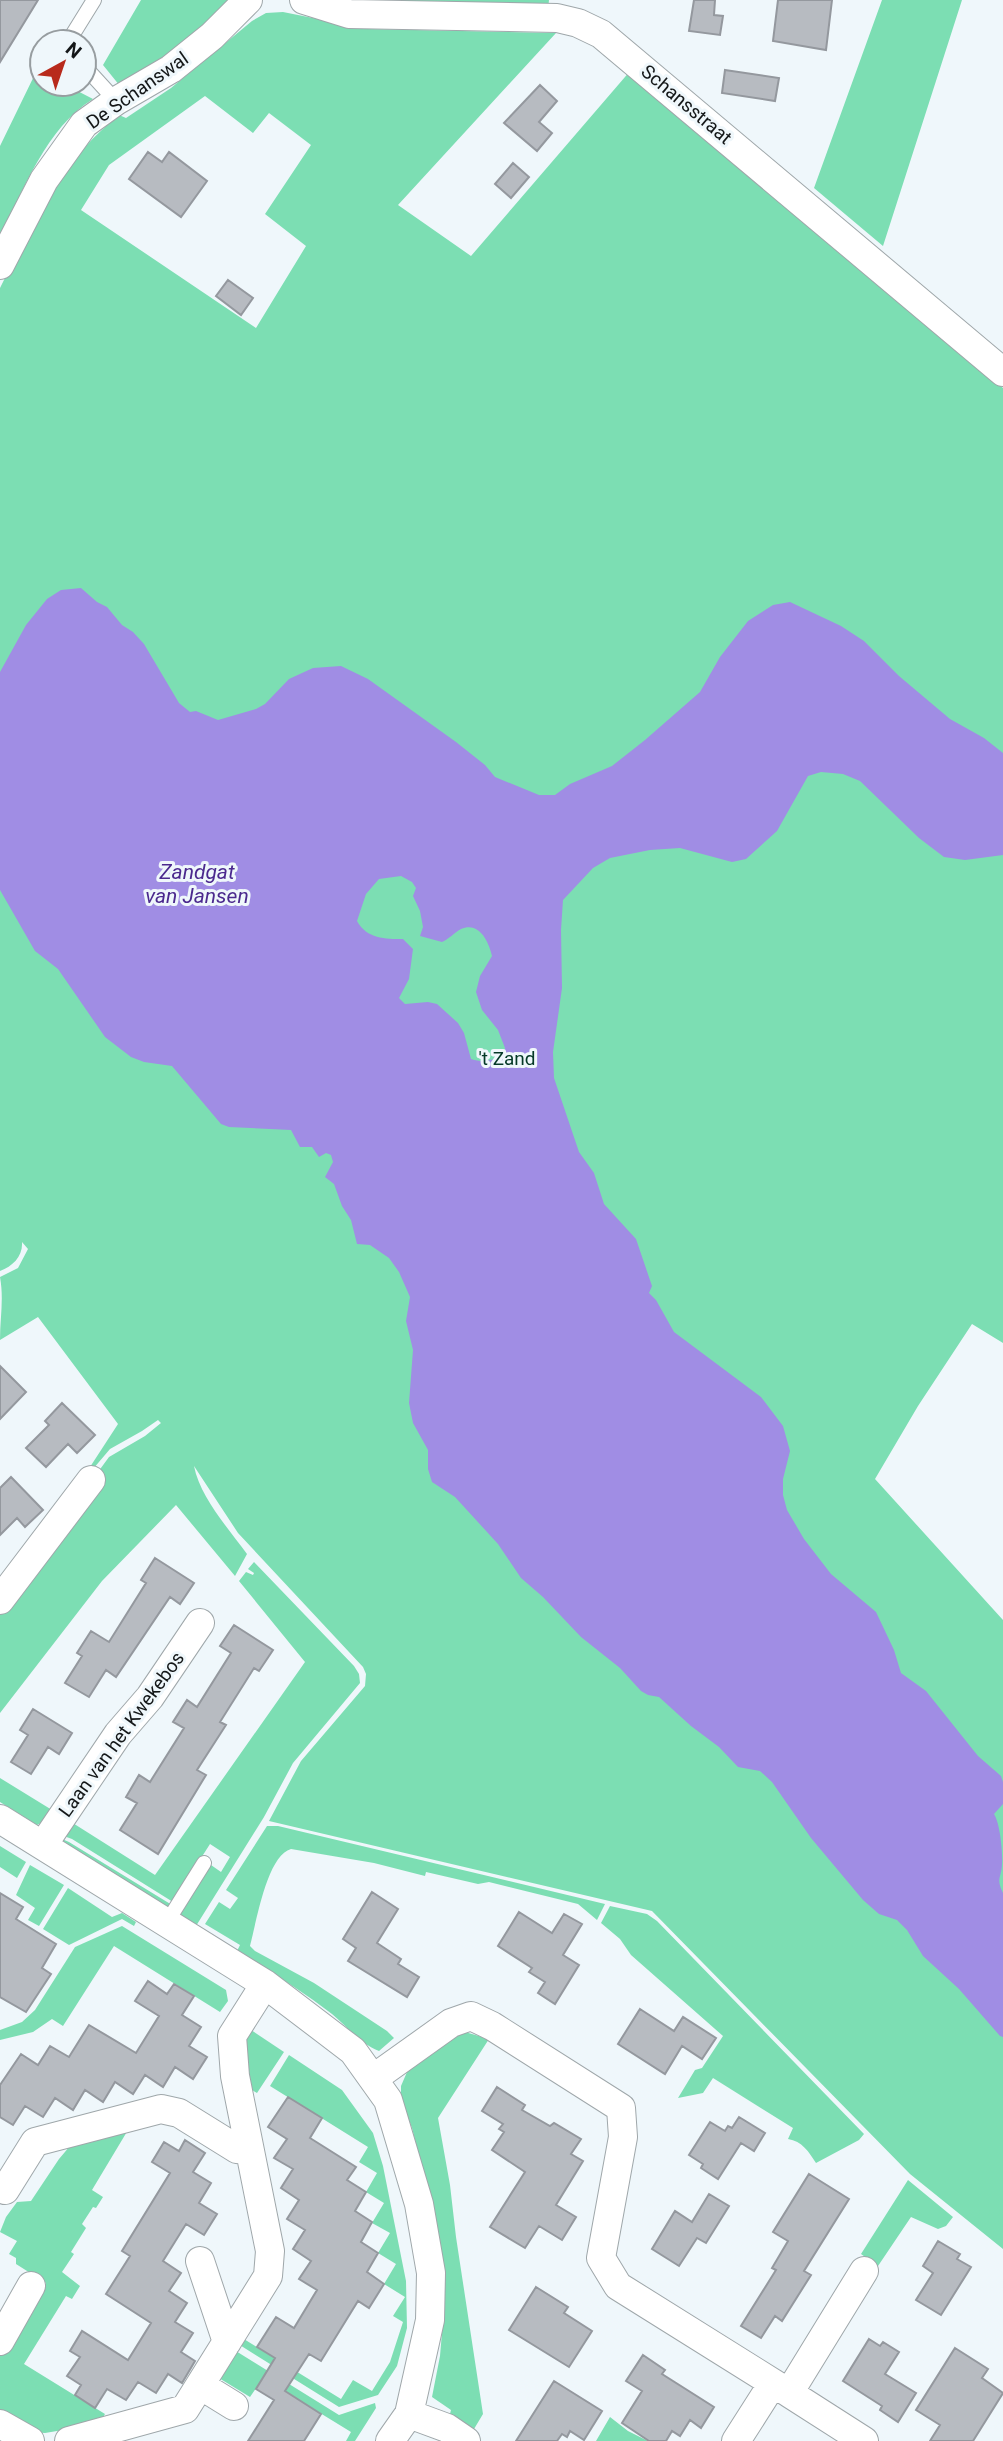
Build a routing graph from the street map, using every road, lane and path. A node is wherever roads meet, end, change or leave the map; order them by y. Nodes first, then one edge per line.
1 (94, 0) edge
2 (248, 0) edge
3 (303, 0) edge
4 (77, 28) edge
5 (98, 81) edge
6 (116, 101) junction
7 (0, 265) edge
8 (1003, 372) edge
9 (91, 1480) dead end
10 (0, 1600) edge
11 (200, 1623) dead end
12 (0, 1819) edge
13 (43, 1845) junction
14 (204, 1863) dead end
15 (167, 1922) junction
16 (265, 1984) junction
17 (374, 2078) junction
18 (248, 2150) junction
19 (5, 2190) dead end
20 (200, 2261) dead end
21 (864, 2270) dead end
22 (31, 2286) dead end
23 (0, 2341) edge
24 (227, 2342) junction
25 (200, 2385) junction
26 (781, 2388) junction
27 (233, 2406) dead end
28 (409, 2414) junction
29 (0, 2424) edge
30 (26, 2440) edge
31 (69, 2441) edge
32 (390, 2441) edge
33 (466, 2441) edge
34 (736, 2441) edge
35 (864, 2441) edge

1 - 4 lane
2 - 6 street, De Schanswal
3 - 8 street, Schansstraat
5 - 6 lane
6 - 7 street, De Schanswal
9 - 10 street
11 - 13 street, Laan van het Kwekebos
12 - 13 street
13 - 15 street
14 - 15 lane
15 - 16 street
16 - 17 street
16 - 18 street
17 - 26 street
17 - 28 street
18 - 19 street
18 - 24 street
20 - 24 street
21 - 26 street
22 - 23 street
24 - 25 street
25 - 27 street
25 - 31 street
26 - 34 street
26 - 35 street
28 - 32 street
28 - 33 street
29 - 30 street

